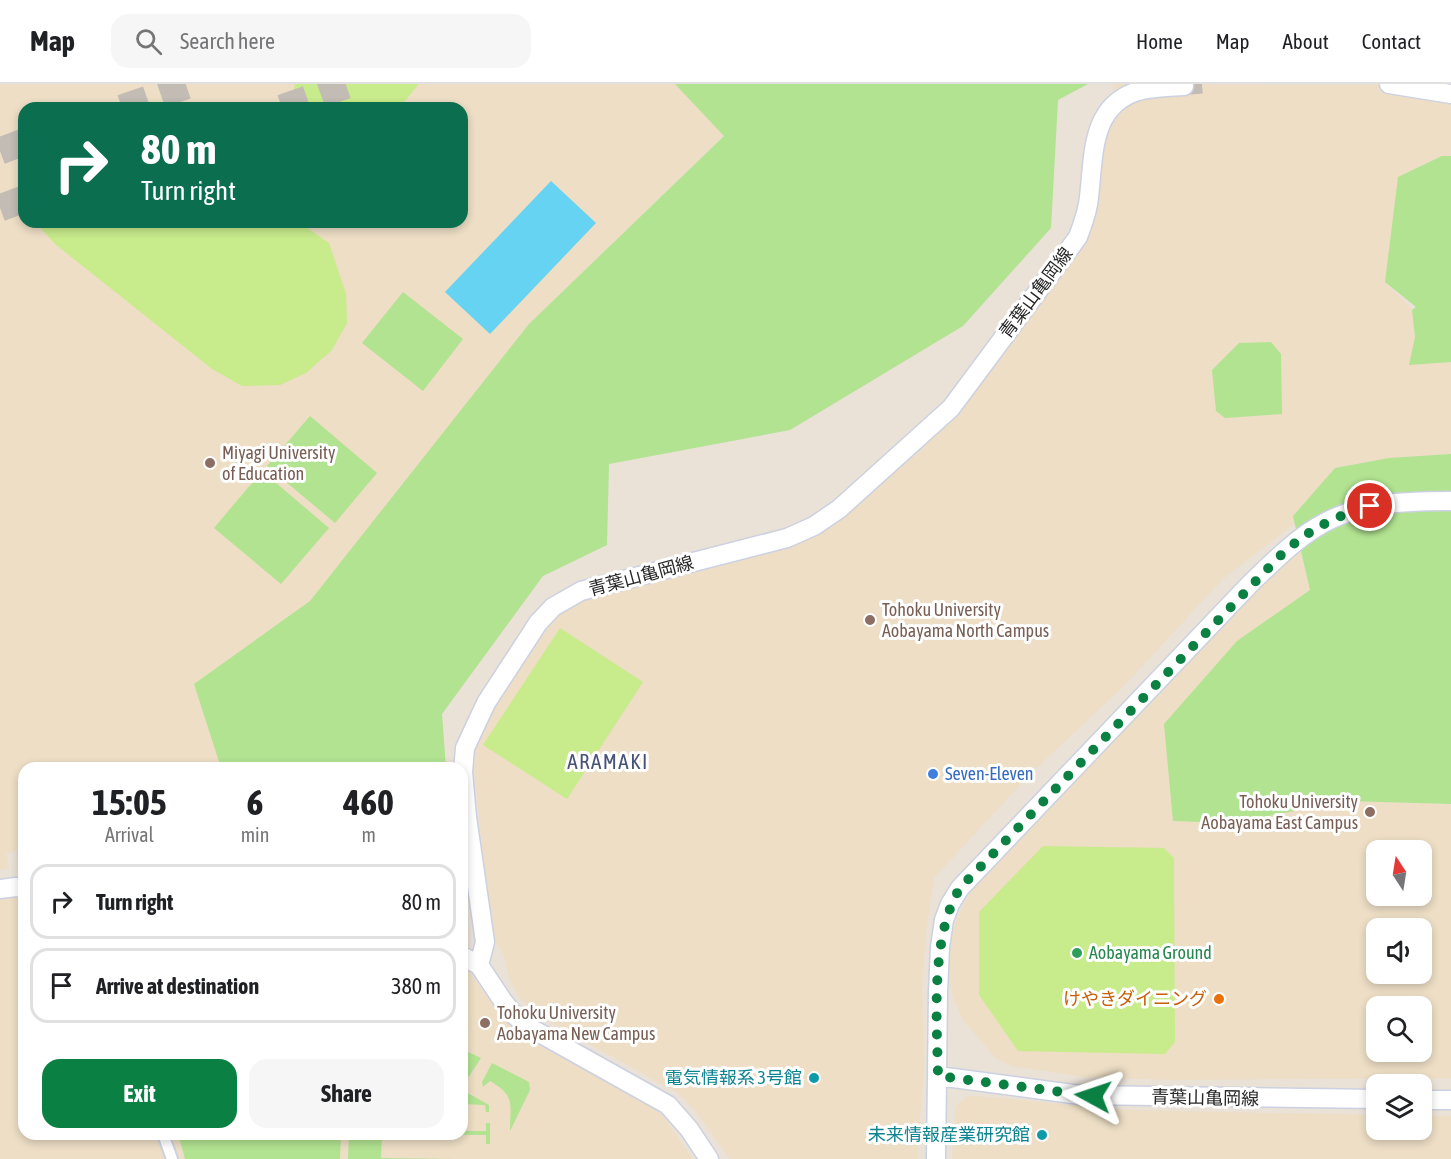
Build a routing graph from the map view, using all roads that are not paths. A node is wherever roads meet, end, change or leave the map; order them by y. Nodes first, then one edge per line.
1 (1389, 84) edge
2 (1184, 86) dead end
3 (1451, 94) edge
4 (1451, 501) edge
5 (464, 762) edge
6 (468, 824) edge
7 (18, 887) edge
8 (0, 889) edge
9 (468, 959) edge
10 (479, 965) junction
11 (938, 1076) junction
12 (1366, 1099) edge
13 (1432, 1100) edge
14 (1451, 1100) edge
15 (165, 1140) edge
16 (172, 1159) edge
17 (709, 1159) edge
18 (936, 1159) edge

1 - 3 street
2 - 5 street, 青葉山亀岡線
4 - 11 street
6 - 10 street, 青葉山亀岡線
7 - 8 street
9 - 10 street
10 - 17 street
11 - 12 street, 青葉山亀岡線
11 - 18 street
13 - 14 street
15 - 16 street

